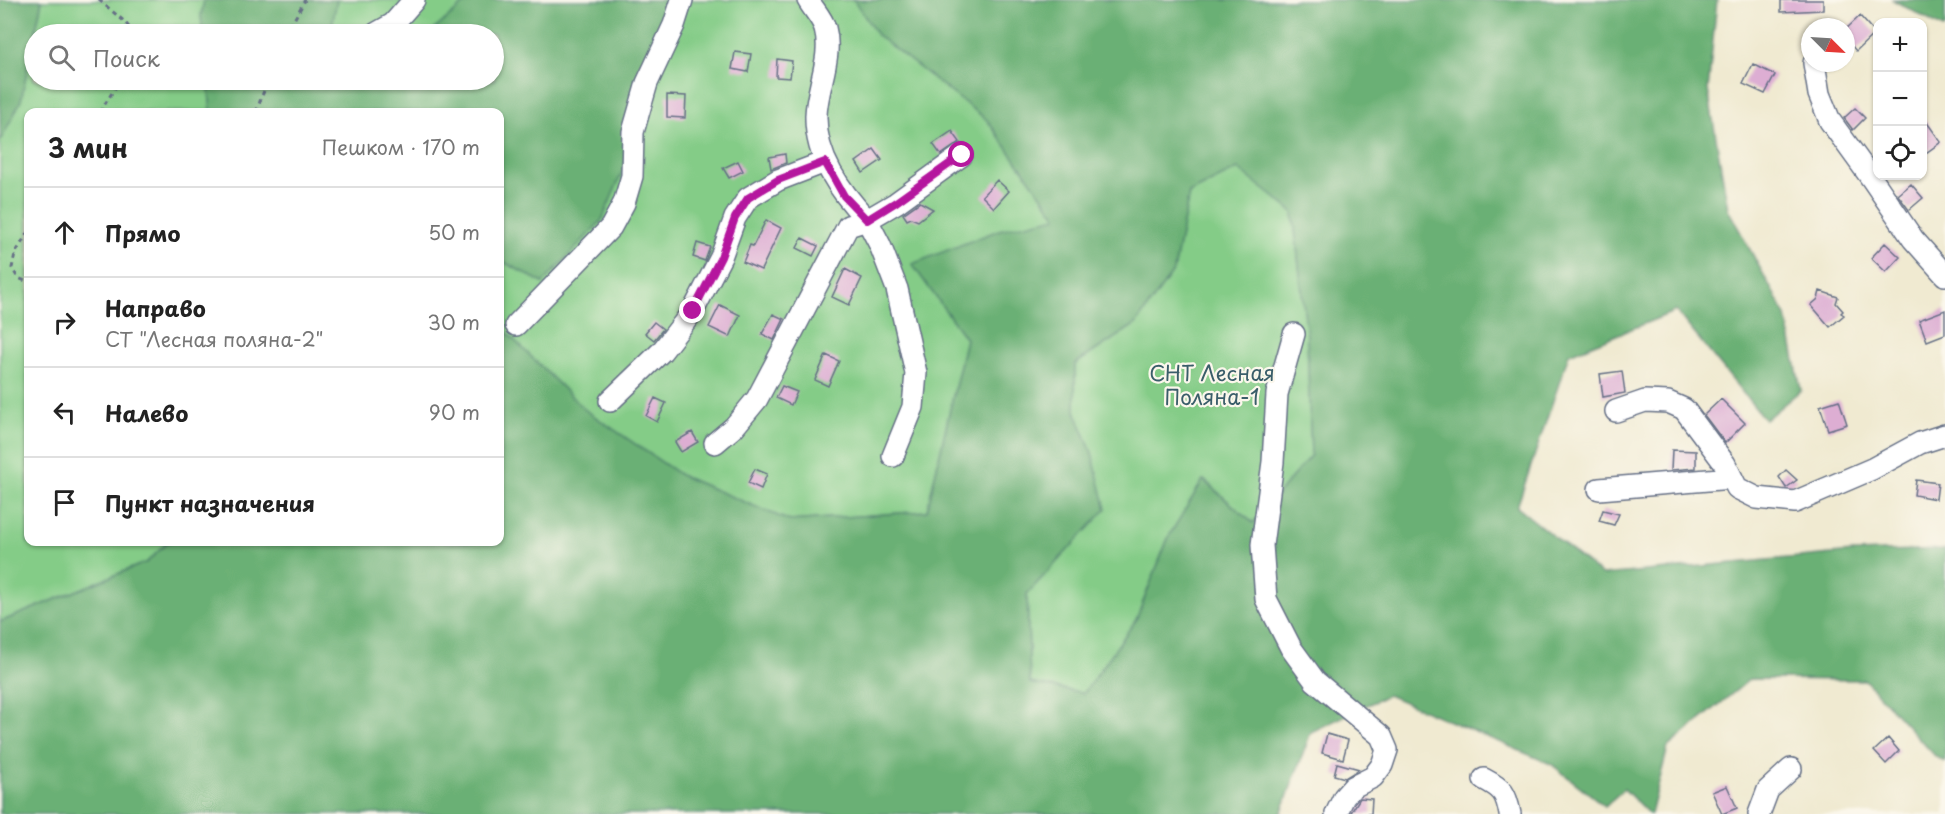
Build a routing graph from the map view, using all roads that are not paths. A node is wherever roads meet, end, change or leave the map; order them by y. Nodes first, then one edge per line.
1 (414, 0) edge
2 (682, 0) edge
3 (808, 0) edge
4 (393, 24) edge
5 (1815, 72) edge
6 (962, 155) dead end
7 (825, 162) junction
8 (867, 220) junction
9 (1945, 275) edge
10 (516, 325) dead end
11 (1294, 334) dead end
12 (610, 401) dead end
13 (1616, 411) dead end
14 (1945, 435) edge
15 (715, 443) dead end
16 (893, 456) dead end
17 (1732, 478) junction
18 (1599, 489) dead end
19 (1791, 769) dead end
20 (1484, 779) dead end
21 (1336, 814) edge
22 (1510, 814) edge
23 (1759, 814) edge

1 - 4 street
2 - 10 street
3 - 7 street
5 - 9 street
6 - 8 street
7 - 8 street
7 - 12 street
8 - 15 street
8 - 16 street
11 - 21 street
13 - 17 street
14 - 17 street
17 - 18 street
19 - 23 street
20 - 22 street

